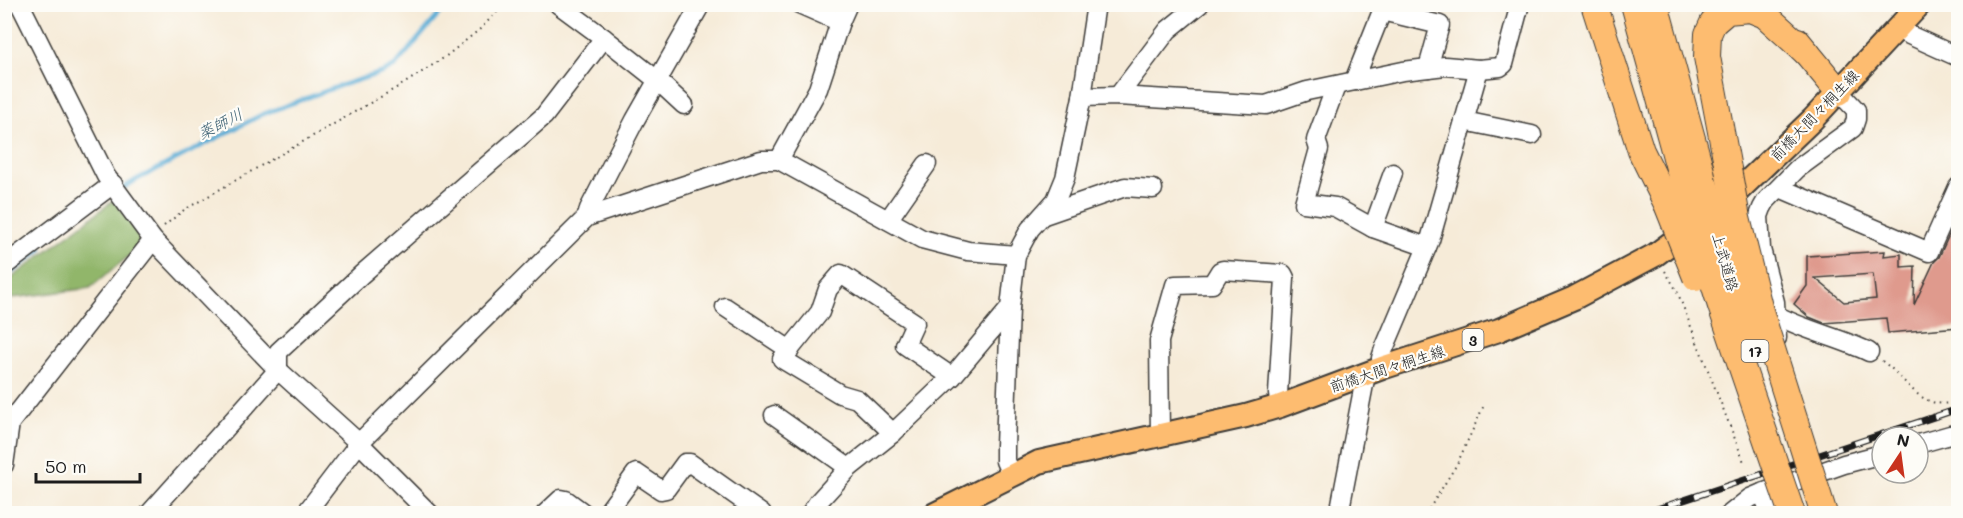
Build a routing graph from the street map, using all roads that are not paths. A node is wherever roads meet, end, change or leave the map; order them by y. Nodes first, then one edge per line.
1 (20, 4) edge
2 (558, 4) edge
3 (701, 4) edge
4 (799, 4) edge
5 (848, 4) edge
6 (1096, 4) edge
7 (1200, 4) edge
8 (1520, 4) edge
9 (1594, 4) edge
10 (1634, 4) edge
11 (1655, 4) edge
12 (1765, 4) edge
13 (1920, 4) edge
14 (840, 22) junction
15 (1896, 29) junction
16 (604, 38) junction
17 (1807, 53) junction
18 (1959, 57) edge
19 (1428, 68) junction
20 (1479, 69) junction
21 (657, 80) junction
22 (1354, 81) junction
23 (1336, 86) junction
24 (1839, 92) junction
25 (1118, 96) junction
26 (1082, 97) junction
27 (684, 105) dead end
28 (1464, 121) junction
29 (1532, 135) dead end
30 (779, 160) junction
31 (927, 164) dead end
32 (1393, 173) dead end
33 (113, 184) junction
34 (1959, 187) edge
35 (1780, 188) junction
36 (1153, 189) dead end
37 (1686, 194) junction
38 (1042, 216) junction
39 (587, 217) junction
40 (888, 220) junction
41 (1373, 228) junction
42 (153, 240) junction
43 (1427, 248) junction
44 (1016, 255) junction
45 (4, 266) edge
46 (725, 307) dead end
47 (1010, 308) junction
48 (1774, 314) junction
49 (790, 350) junction
50 (1782, 352) dead end
51 (1869, 352) road end
52 (278, 370) junction
53 (1374, 371) junction
54 (952, 377) junction
55 (1280, 406) junction
56 (774, 415) dead end
57 (893, 433) junction
58 (1959, 434) edge
59 (1160, 436) junction
60 (1930, 441) edge
61 (359, 443) junction
62 (1870, 457) edge
63 (4, 465) edge
64 (849, 468) junction
65 (1011, 475) junction
66 (1762, 493) junction
67 (149, 513) edge
68 (304, 513) edge
69 (430, 513) edge
70 (545, 513) edge
71 (585, 513) edge
72 (606, 513) edge
73 (762, 513) edge
74 (810, 513) edge
75 (935, 513) edge
76 (1339, 513) edge
77 (1730, 513) edge
78 (1771, 513) edge
79 (1792, 513) edge
80 (1814, 513) edge
81 (1824, 513) edge

1 - 33 street
2 - 16 street
3 - 21 street
4 - 14 street
5 - 14 street
6 - 26 street
7 - 25 street
8 - 20 street
9 - 37 highway
10 - 37 highway, 上武道路 / 17
11 - 37 highway, 上武道路 / 17
12 - 17 highway
13 - 15 main road, 前橋大間々桐生線 / 3
14 - 30 street
15 - 18 street
15 - 24 main road, 前橋大間々桐生線 / 3
16 - 21 street
16 - 52 street
17 - 24 highway
17 - 81 highway, bridge
19 - 20 street
19 - 22 street
19 - 22 street
20 - 28 street
21 - 27 street
21 - 39 street
22 - 23 street
23 - 25 street
23 - 41 street
24 - 35 street
24 - 53 main road, 前橋大間々桐生線 / 3
25 - 26 street
26 - 38 street
28 - 29 street
28 - 43 street
30 - 39 street
30 - 40 street
31 - 40 street
32 - 41 street
33 - 42 street
33 - 45 street
34 - 35 street
35 - 48 street
36 - 38 street
37 - 79 highway, 上武道路 / 17, bridge
37 - 80 highway, 上武道路 / 17, bridge
38 - 44 street
39 - 61 street
40 - 44 street
41 - 43 street
42 - 52 street
42 - 63 street
43 - 53 street
44 - 47 street
46 - 49 street
47 - 54 street
47 - 65 street
48 - 50 street
48 - 51 street
49 - 54 street
49 - 57 street
52 - 61 street
52 - 67 street
53 - 55 main road, 前橋大間々桐生線 / 3
53 - 76 street
54 - 57 street
55 - 59 main road, 前橋大間々桐生線 / 3
55 - 59 street
56 - 64 street
57 - 64 street
58 - 60 street
59 - 65 main road, 前橋大間々桐生線 / 3
61 - 68 street
61 - 69 street
62 - 66 street
64 - 74 street
65 - 75 main road, 前橋大間々桐生線 / 3
66 - 77 street
66 - 78 street
70 - 71 street
72 - 73 street

